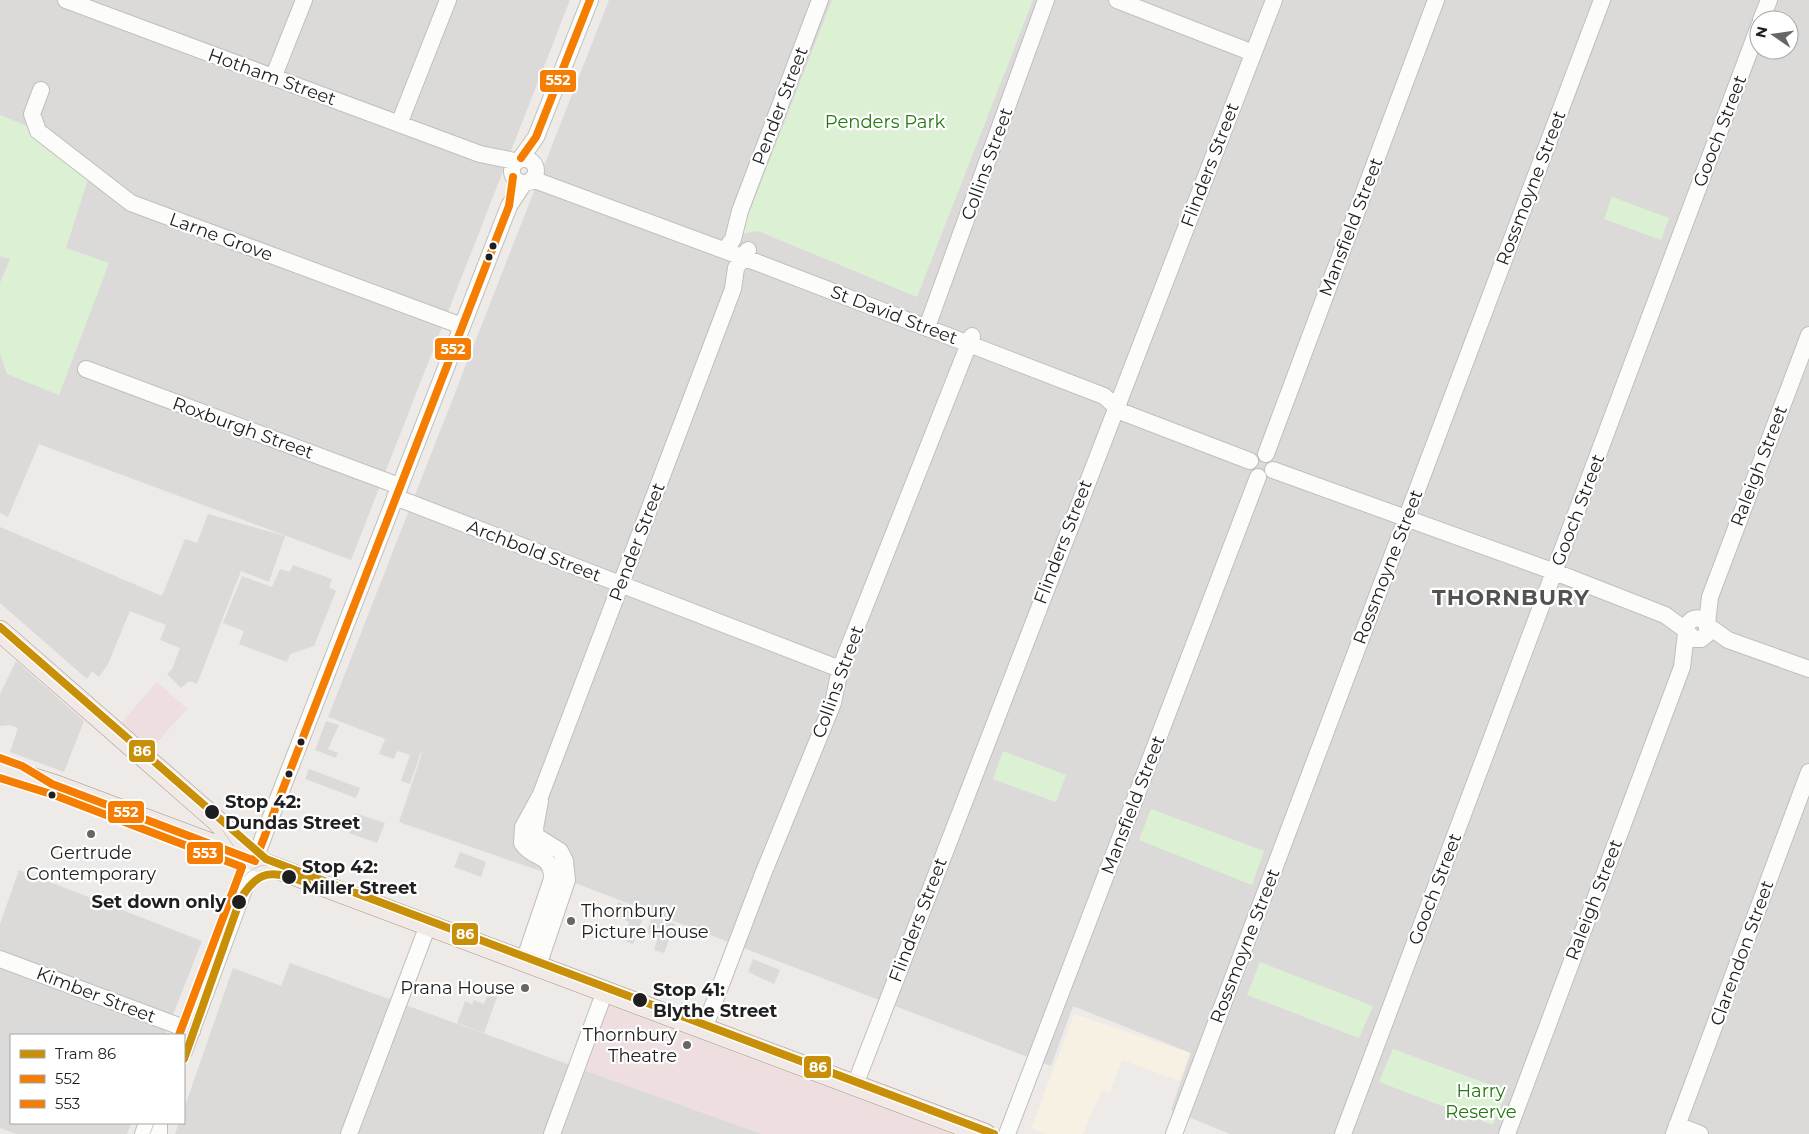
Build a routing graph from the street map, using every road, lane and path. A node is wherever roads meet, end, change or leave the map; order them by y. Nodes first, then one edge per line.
1 (66, 0) edge
2 (304, 0) edge
3 (448, 0) edge
4 (590, 0) edge
5 (820, 0) edge
6 (1046, 0) edge
7 (1117, 0) edge
8 (1274, 0) edge
9 (1436, 0) edge
10 (1602, 0) edge
11 (1253, 53) junction
12 (1749, 53) edge
13 (273, 78) junction
14 (41, 90) dead end
15 (399, 124) junction
16 (523, 170) junction
17 (737, 250) junction
18 (928, 323) junction
19 (462, 326) junction
20 (1809, 334) edge
21 (971, 340) junction
22 (86, 369) dead end
23 (1118, 399) junction
24 (1266, 454) junction
25 (1250, 461) junction
26 (1266, 473) junction
27 (397, 492) junction
28 (1406, 519) junction
29 (1555, 572) junction
30 (621, 584) junction
31 (1697, 628) junction
32 (0, 631) edge
33 (840, 669) junction
34 (1809, 669) edge
35 (0, 758) edge
36 (0, 768) edge
37 (1809, 772) edge
38 (52, 784) junction
39 (255, 860) junction
40 (428, 925) junction
41 (0, 959) edge
42 (531, 964) junction
43 (605, 991) junction
44 (704, 1029) junction
45 (192, 1031) junction
46 (185, 1048) edge
47 (855, 1085) junction
48 (948, 1128) edge
49 (1676, 1130) edge
50 (349, 1134) edge
51 (552, 1134) edge
52 (985, 1134) edge
53 (1007, 1134) edge
54 (1174, 1134) edge
55 (1343, 1134) edge
56 (1507, 1134) edge
57 (1700, 1134) edge

1 - 13 street, Hotham Street
2 - 13 street
3 - 15 street
4 - 16 street
5 - 17 street, Pender Street
6 - 18 street, Collins Street
7 - 11 street
8 - 11 street, Flinders Street
9 - 24 street, Mansfield Street
10 - 28 street, Rossmoyne Street
11 - 23 street, Flinders Street
12 - 29 street, Gooch Street
13 - 15 street, Hotham Street
14 - 19 street, Larne Grove
15 - 16 street, Hotham Street
16 - 17 street, St David Street
16 - 19 street
17 - 18 street, St David Street
17 - 30 street, Pender Street
18 - 21 street, St David Street
19 - 27 street
20 - 31 street, Raleigh Street
21 - 23 street, St David Street
21 - 33 street, Collins Street
22 - 27 street, Roxburgh Street
23 - 25 street, St David Street
23 - 47 street, Flinders Street
24 - 25 street
24 - 26 street
25 - 26 street
26 - 28 street
26 - 53 street, Mansfield Street
27 - 30 street, Archbold Street
27 - 39 street
28 - 29 street
28 - 54 street, Rossmoyne Street
29 - 31 street
29 - 55 street, Gooch Street
30 - 33 street, Archbold Street
30 - 42 street, Pender Street
31 - 34 street
31 - 56 street, Raleigh Street
32 - 39 main road
33 - 44 street, Collins Street
35 - 38 main road
36 - 38 main road
37 - 49 street, Clarendon Street
38 - 39 main road
39 - 40 main road
39 - 45 street
40 - 42 main road
40 - 50 street
41 - 45 street, Kimber Street
42 - 43 main road
43 - 44 main road
43 - 51 street
44 - 47 main road
45 - 46 street
47 - 48 main road
48 - 52 main road
49 - 57 street

